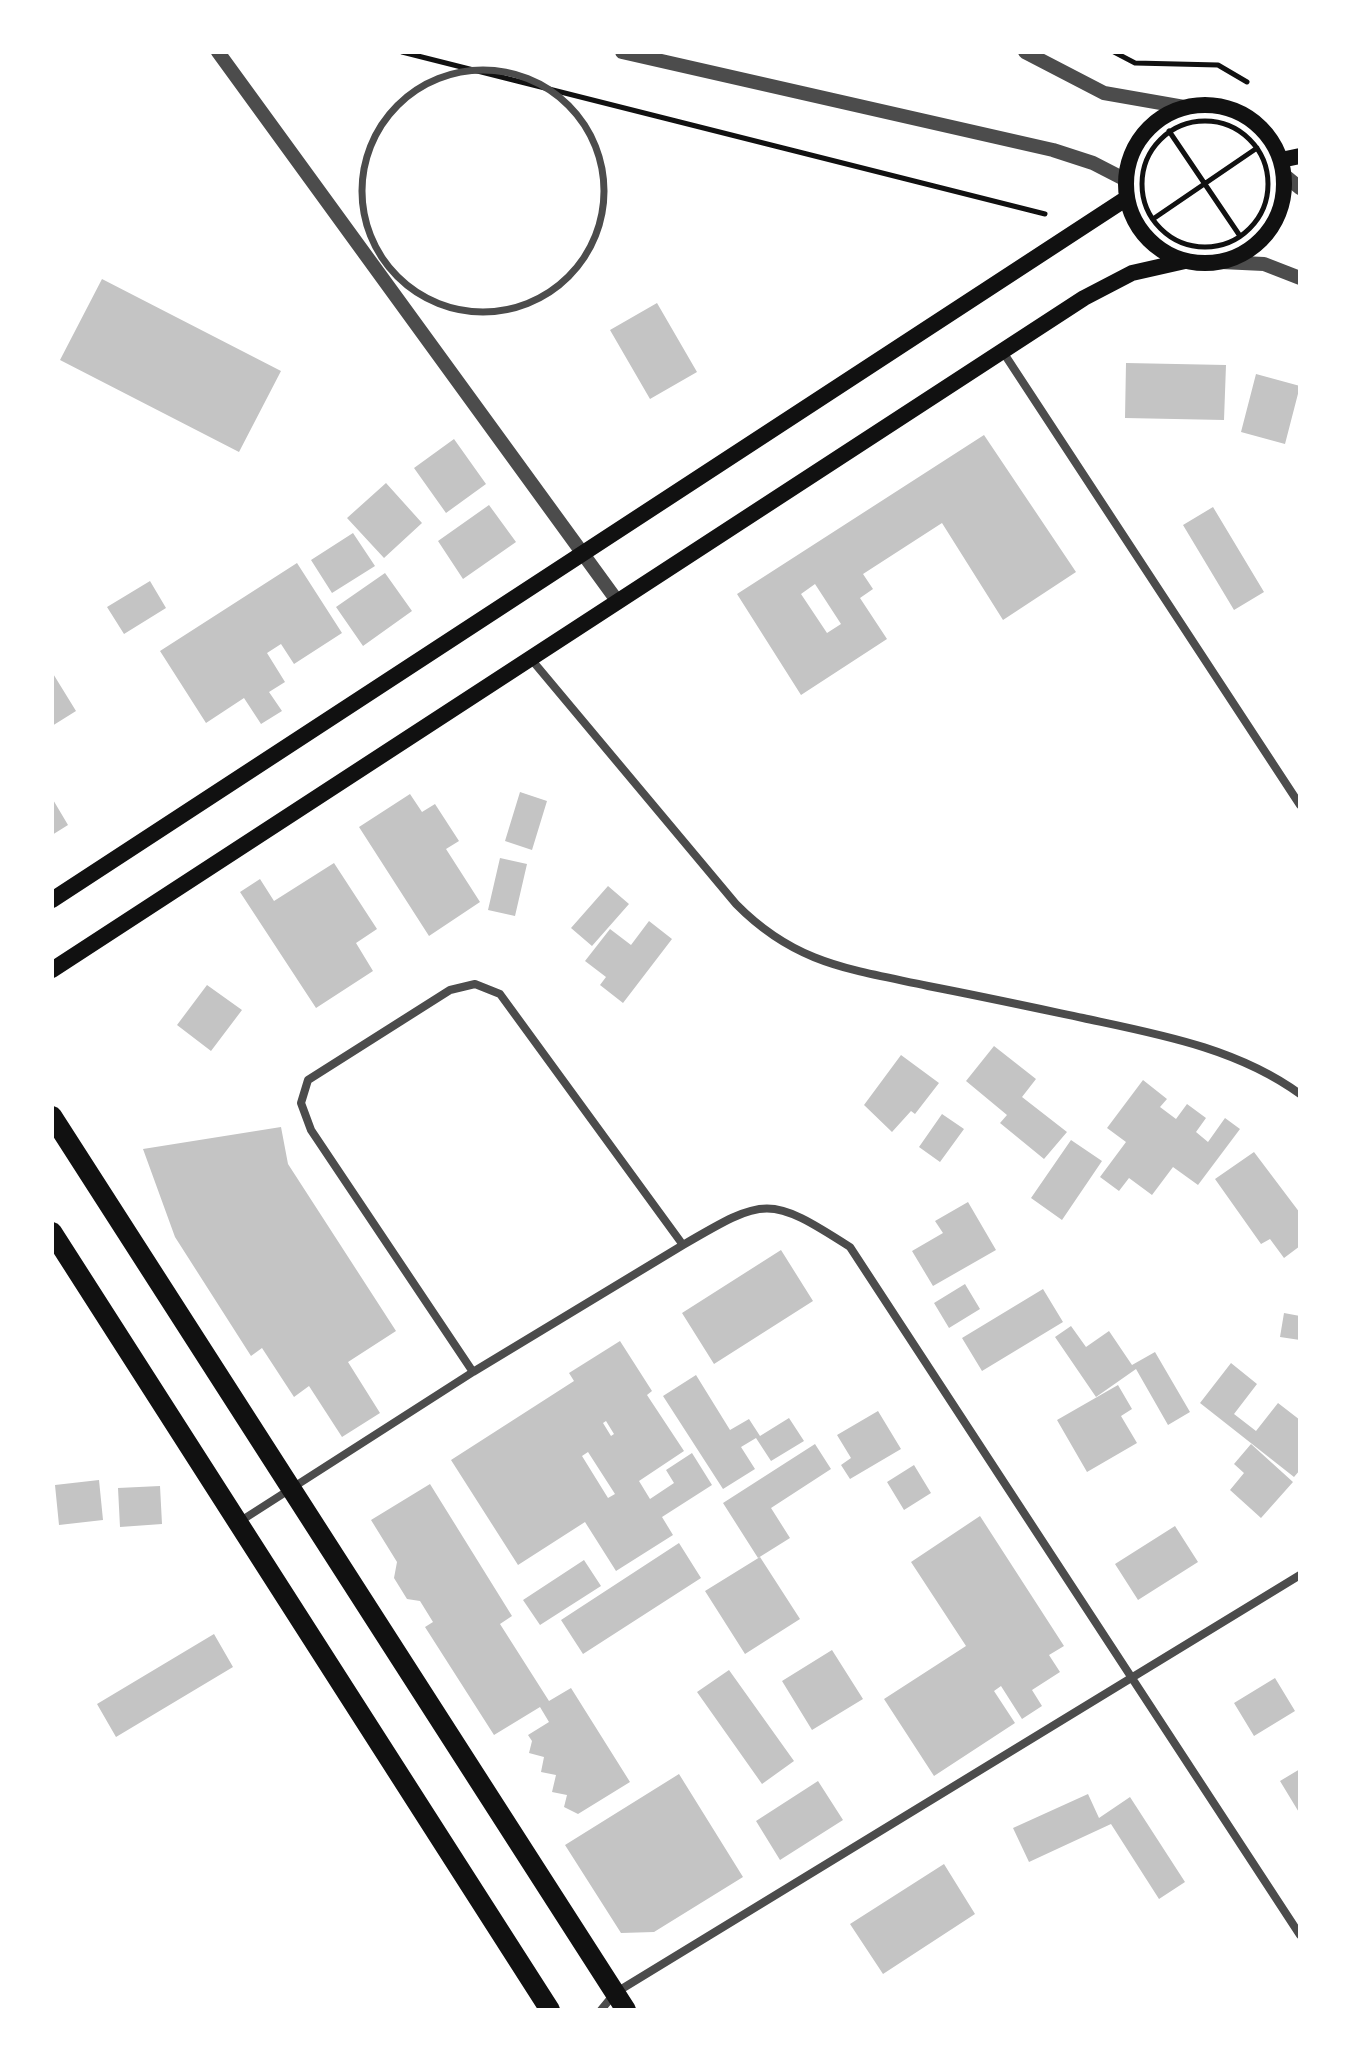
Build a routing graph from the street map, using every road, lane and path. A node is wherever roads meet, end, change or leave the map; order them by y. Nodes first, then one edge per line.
1 (218, 52) edge
2 (402, 52) edge
3 (622, 52) edge
4 (1025, 52) edge
5 (1114, 52) edge
6 (471, 69) junction
7 (1247, 82) dead end
8 (550, 89) junction
9 (1184, 107) junction
10 (1169, 131) junction
11 (1257, 148) junction
12 (1300, 156) edge
13 (1283, 167) junction
14 (1126, 180) junction
15 (1205, 184) junction
16 (1300, 188) edge
17 (1127, 198) junction
18 (1045, 214) dead end
19 (1153, 219) junction
20 (1240, 236) junction
21 (1185, 261) junction
22 (1221, 262) junction
23 (1300, 278) edge
24 (1003, 352) junction
25 (584, 556) junction
26 (618, 602) junction
27 (531, 659) junction
28 (1300, 805) edge
29 (52, 900) edge
30 (52, 970) edge
31 (1300, 1094) edge
32 (52, 1116) edge
33 (52, 1232) edge
34 (683, 1245) junction
35 (473, 1372) junction
36 (292, 1490) junction
37 (238, 1523) junction
38 (1300, 1575) edge
39 (1135, 1678) junction
40 (1300, 1935) edge
41 (621, 2002) edge
42 (550, 2010) edge
43 (601, 2010) edge

1 - 25 street
2 - 6 path
3 - 14 street
4 - 9 street
5 - 7 path
6 - 8 path
6 - 8 street
6 - 8 street
8 - 18 path
9 - 13 main road
9 - 14 main road
10 - 11 path
10 - 15 path
10 - 19 path
11 - 15 path
11 - 20 path
12 - 13 main road
13 - 16 street
13 - 22 main road
14 - 17 main road
15 - 19 path
15 - 20 path
17 - 21 main road
17 - 25 main road
19 - 20 path
21 - 22 main road
21 - 24 main road
22 - 23 street
24 - 26 main road
24 - 28 street
25 - 26 street
25 - 29 main road
26 - 27 main road
27 - 30 main road
27 - 31 street
32 - 36 main road
33 - 37 main road
34 - 35 street
34 - 35 street
34 - 39 street
35 - 36 street
36 - 37 street
36 - 41 main road
37 - 42 main road
38 - 39 street
39 - 40 street
39 - 41 street
41 - 43 street

